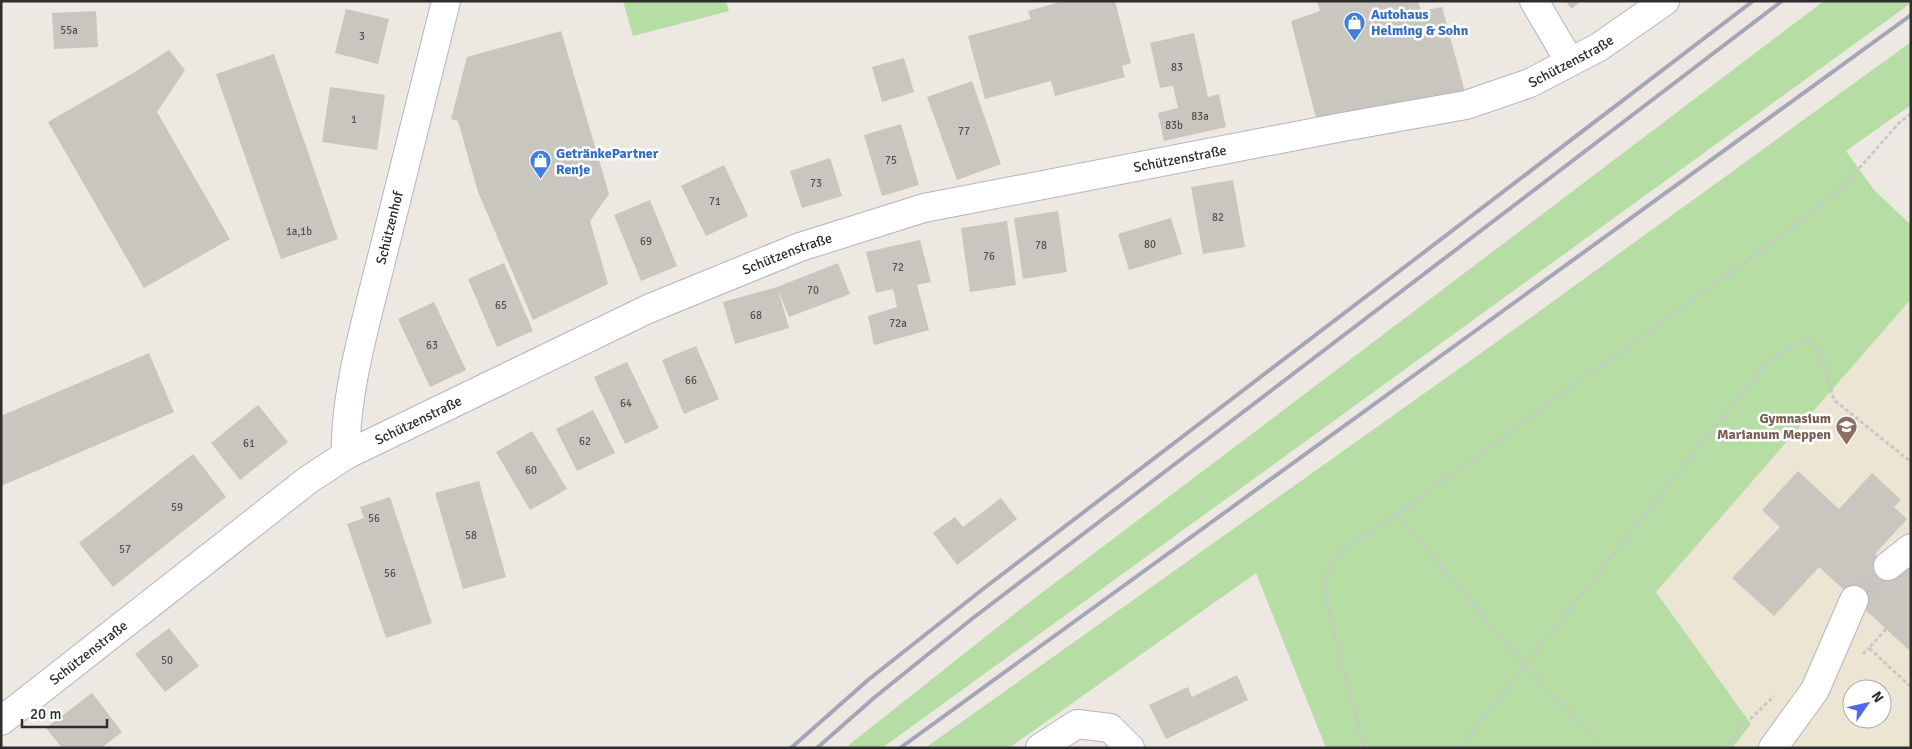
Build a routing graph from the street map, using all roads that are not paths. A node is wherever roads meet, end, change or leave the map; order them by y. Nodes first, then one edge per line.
1 (446, 1) edge
2 (1534, 1) edge
3 (1665, 1) edge
4 (1570, 62) junction
5 (346, 455) junction
6 (1911, 548) edge
7 (1888, 566) tunnel mouth
8 (1854, 600) tunnel mouth
9 (1, 721) edge
10 (1040, 748) edge
11 (1130, 748) edge
12 (1773, 748) edge

1 - 5 street, Schützenhof
2 - 4 street
3 - 4 street, Schützenstraße
4 - 5 street, Schützenstraße
5 - 9 street, Schützenstraße
6 - 7 street
8 - 12 street
10 - 11 street

